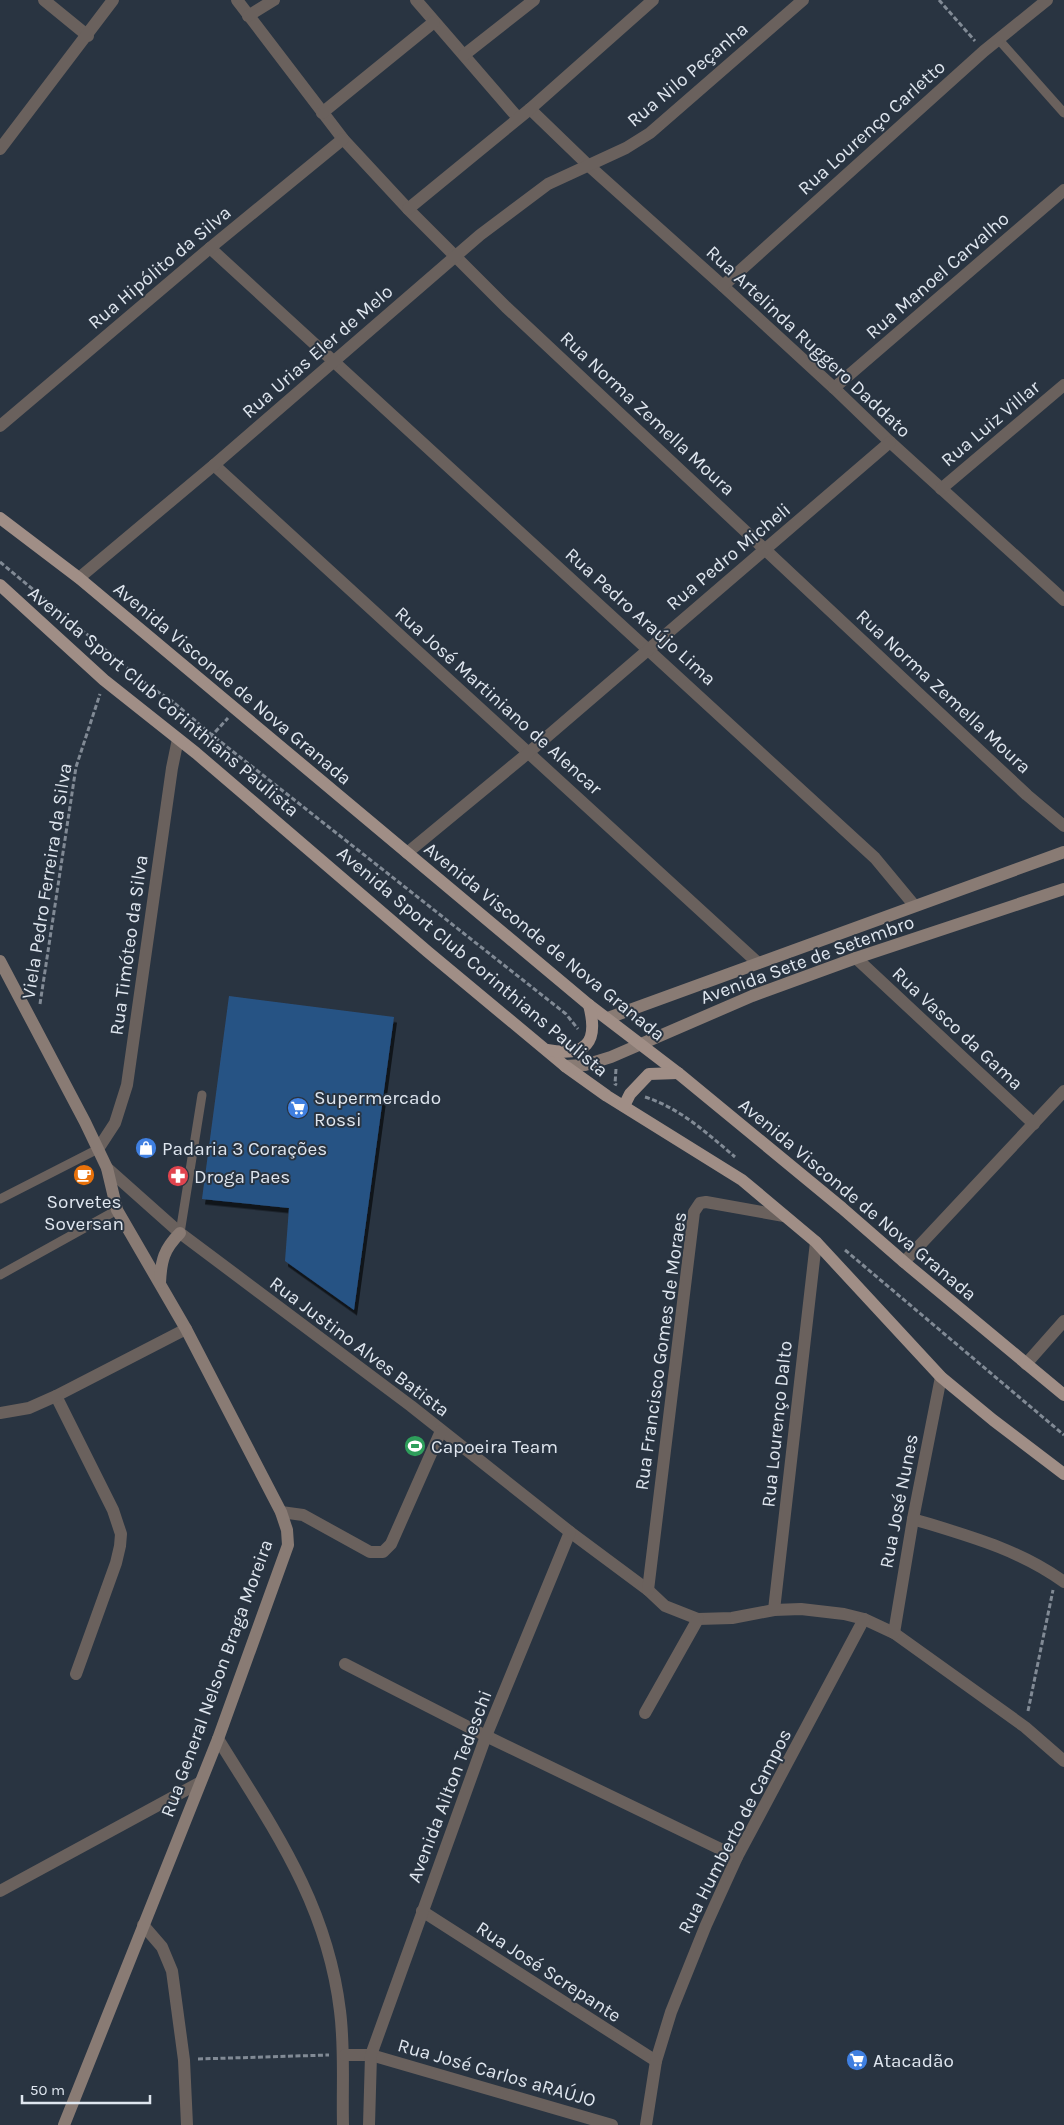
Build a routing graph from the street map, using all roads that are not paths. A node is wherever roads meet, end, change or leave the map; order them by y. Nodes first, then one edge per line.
1 (44, 0) edge
2 (113, 0) edge
3 (237, 0) edge
4 (274, 0) edge
5 (416, 0) edge
6 (534, 0) edge
7 (653, 0) edge
8 (803, 0) edge
9 (1047, 0) edge
10 (248, 16) junction
11 (434, 22) junction
12 (88, 36) junction
13 (999, 40) junction
14 (464, 56) junction
15 (530, 109) junction
16 (322, 113) junction
17 (1064, 113) edge
18 (518, 118) junction
19 (343, 139) junction
20 (0, 149) edge
21 (588, 165) junction
22 (1064, 190) edge
23 (408, 209) junction
24 (210, 248) junction
25 (456, 257) junction
26 (722, 286) junction
27 (334, 362) junction
28 (1064, 385) edge
29 (834, 388) junction
30 (0, 426) edge
31 (890, 442) junction
32 (214, 465) junction
33 (941, 489) junction
34 (0, 518) edge
35 (766, 549) junction
36 (79, 578) junction
37 (0, 585) edge
38 (1064, 600) edge
39 (648, 648) junction
40 (178, 739) junction
41 (528, 753) junction
42 (1064, 826) edge
43 (407, 852) junction
44 (1064, 852) edge
45 (1064, 889) edge
46 (914, 906) junction
47 (856, 958) junction
48 (0, 961) edge
49 (758, 963) junction
50 (589, 1005) junction
51 (608, 1018) junction
52 (640, 1044) junction
53 (545, 1050) junction
54 (565, 1066) junction
55 (678, 1073) junction
56 (1064, 1091) edge
57 (202, 1095) dead end
58 (624, 1106) junction
59 (1034, 1124) junction
60 (98, 1149) junction
61 (107, 1168) junction
62 (0, 1199) edge
63 (117, 1210) junction
64 (784, 1216) junction
65 (180, 1233) junction
66 (816, 1242) junction
67 (904, 1262) junction
68 (0, 1275) edge
69 (160, 1283) junction
70 (1064, 1321) edge
71 (186, 1329) junction
72 (1026, 1364) junction
73 (942, 1378) junction
74 (1064, 1395) edge
75 (56, 1396) junction
76 (0, 1413) edge
77 (441, 1431) junction
78 (1064, 1474) edge
79 (281, 1512) junction
80 (913, 1519) junction
81 (570, 1532) junction
82 (1060, 1579) edge
83 (648, 1590) junction
84 (774, 1610) junction
85 (698, 1619) junction
86 (864, 1619) junction
87 (894, 1633) junction
88 (345, 1664) dead end
89 (76, 1674) dead end
90 (645, 1713) dead end
91 (486, 1736) junction
92 (218, 1739) junction
93 (1064, 1761) edge
94 (199, 1783) junction
95 (737, 1857) junction
96 (0, 1891) edge
97 (422, 1911) junction
98 (143, 1925) junction
99 (344, 2055) junction
100 (371, 2055) junction
101 (656, 2061) junction
102 (64, 2125) edge
103 (187, 2125) edge
104 (343, 2125) edge
105 (368, 2125) edge
106 (612, 2125) edge
107 (646, 2125) edge

1 - 12 street
2 - 12 street
3 - 10 street, Rua Norma Zemella Moura
4 - 10 street
5 - 11 street
6 - 14 street
7 - 15 street
8 - 21 street, Rua Nilo Peçanha
9 - 13 street, Rua Lourenço Carletto
10 - 16 street, Rua Norma Zemella Moura
11 - 14 street
11 - 16 street
12 - 20 street
13 - 17 lane
13 - 26 street, Rua Lourenço Carletto
14 - 18 street
15 - 18 street
15 - 21 street, Rua Artelinda Ruggero Daddato
16 - 19 street, Rua Norma Zemella Moura
18 - 23 street
19 - 23 street, Rua Norma Zemella Moura
19 - 24 street, Rua Hipólito da Silva
21 - 25 street, Rua Urias Eler de Melo
21 - 26 street, Rua Artelinda Ruggero Daddato
22 - 29 street, Rua Manoel Carvalho
23 - 25 street, Rua Norma Zemella Moura
24 - 27 street, Rua Pedro Araújo Lima
24 - 30 street, Rua Hipólito da Silva
25 - 27 street, Rua Urias Eler de Melo
25 - 35 street, Rua Norma Zemella Moura
26 - 29 street, Rua Artelinda Ruggero Daddato
27 - 32 street, Rua Urias Eler de Melo
27 - 39 street, Rua Pedro Araújo Lima
28 - 33 street, Rua Luiz Villar
29 - 31 street, Rua Artelinda Ruggero Daddato
31 - 33 street, Rua Artelinda Ruggero Daddato
31 - 35 street, Rua Pedro Micheli
32 - 36 street, Rua Urias Eler de Melo
32 - 41 street, Rua José Martiniano de Alencar
33 - 38 street, Rua Artelinda Ruggero Daddato
34 - 36 main road, Avenida Visconde de Nova Granada
35 - 39 street, Rua Pedro Micheli
35 - 42 street, Rua Norma Zemella Moura
36 - 43 main road, Avenida Visconde de Nova Granada
37 - 40 main road, Avenida Sport Club Corinthians Paulista
39 - 41 street, Rua Pedro Micheli
39 - 46 street, Rua Pedro Araújo Lima
40 - 53 main road, Avenida Sport Club Corinthians Paulista
40 - 60 street, Rua Timóteo da Silva
41 - 43 street, Rua Pedro Micheli
41 - 49 street, Rua José Martiniano de Alencar
43 - 50 main road, Avenida Visconde de Nova Granada
44 - 46 street, Avenida Sete de Setembro
45 - 47 street, Avenida Sete de Setembro
46 - 49 street, Avenida Sete de Setembro
47 - 52 street, Avenida Sete de Setembro
47 - 59 street, Rua Vasco da Gama
48 - 60 street
49 - 51 street, Avenida Sete de Setembro
50 - 51 main road, Avenida Visconde de Nova Granada
50 - 53 main road
51 - 52 main road, Avenida Visconde de Nova Granada
52 - 54 street, Avenida Sete de Setembro
52 - 55 main road, Avenida Visconde de Nova Granada
53 - 54 main road, Avenida Sport Club Corinthians Paulista
54 - 58 main road, Avenida Sport Club Corinthians Paulista
55 - 58 main road
55 - 67 main road, Avenida Visconde de Nova Granada
56 - 59 street
57 - 65 lane
58 - 64 main road, Avenida Sport Club Corinthians Paulista
59 - 67 street
60 - 61 street, Rua General Nelson Braga Moreira
60 - 62 lane
61 - 63 street, Rua General Nelson Braga Moreira
61 - 65 street, Rua Justino Alves Batista
63 - 68 lane
63 - 69 street, Rua General Nelson Braga Moreira
64 - 66 main road, Avenida Sport Club Corinthians Paulista
64 - 83 street, Rua Francisco Gomes de Moraes
65 - 69 street
65 - 77 street, Rua Justino Alves Batista
66 - 73 main road, Avenida Sport Club Corinthians Paulista
66 - 84 street, Rua Lourenço Dalto
67 - 72 main road, Avenida Visconde de Nova Granada
69 - 71 street, Rua General Nelson Braga Moreira
70 - 72 street
71 - 75 street
71 - 79 street, Rua General Nelson Braga Moreira
72 - 74 main road, Avenida Visconde de Nova Granada
73 - 78 main road, Avenida Sport Club Corinthians Paulista
73 - 80 street, Rua José Nunes
75 - 76 street
75 - 89 street
77 - 79 street
77 - 81 street, Rua Justino Alves Batista
79 - 92 street, Rua General Nelson Braga Moreira
80 - 82 street
80 - 87 street, Rua José Nunes
81 - 83 street, Rua Justino Alves Batista
81 - 91 street, Avenida Ailton Tedeschi
83 - 85 street, Rua Justino Alves Batista
84 - 85 street, Rua Justino Alves Batista
84 - 86 street, Rua Justino Alves Batista
85 - 90 street
86 - 87 street, Rua Justino Alves Batista
86 - 95 street, Rua Humberto de Campos
87 - 93 street, Rua Justino Alves Batista
88 - 91 street
91 - 95 street
91 - 97 street, Avenida Ailton Tedeschi
92 - 94 street, Rua General Nelson Braga Moreira
92 - 99 street
94 - 96 street
94 - 98 street, Rua General Nelson Braga Moreira
95 - 101 street, Rua Humberto de Campos
97 - 100 street, Avenida Ailton Tedeschi
97 - 101 street, Rua José Screpante
98 - 102 street, Rua General Nelson Braga Moreira
98 - 103 street
99 - 100 street, Rua José Carlos aRAÚJO
99 - 104 street
100 - 105 street, Avenida Ailton Tedeschi
100 - 106 street, Rua José Carlos aRAÚJO
101 - 107 street, Rua Humberto de Campos

